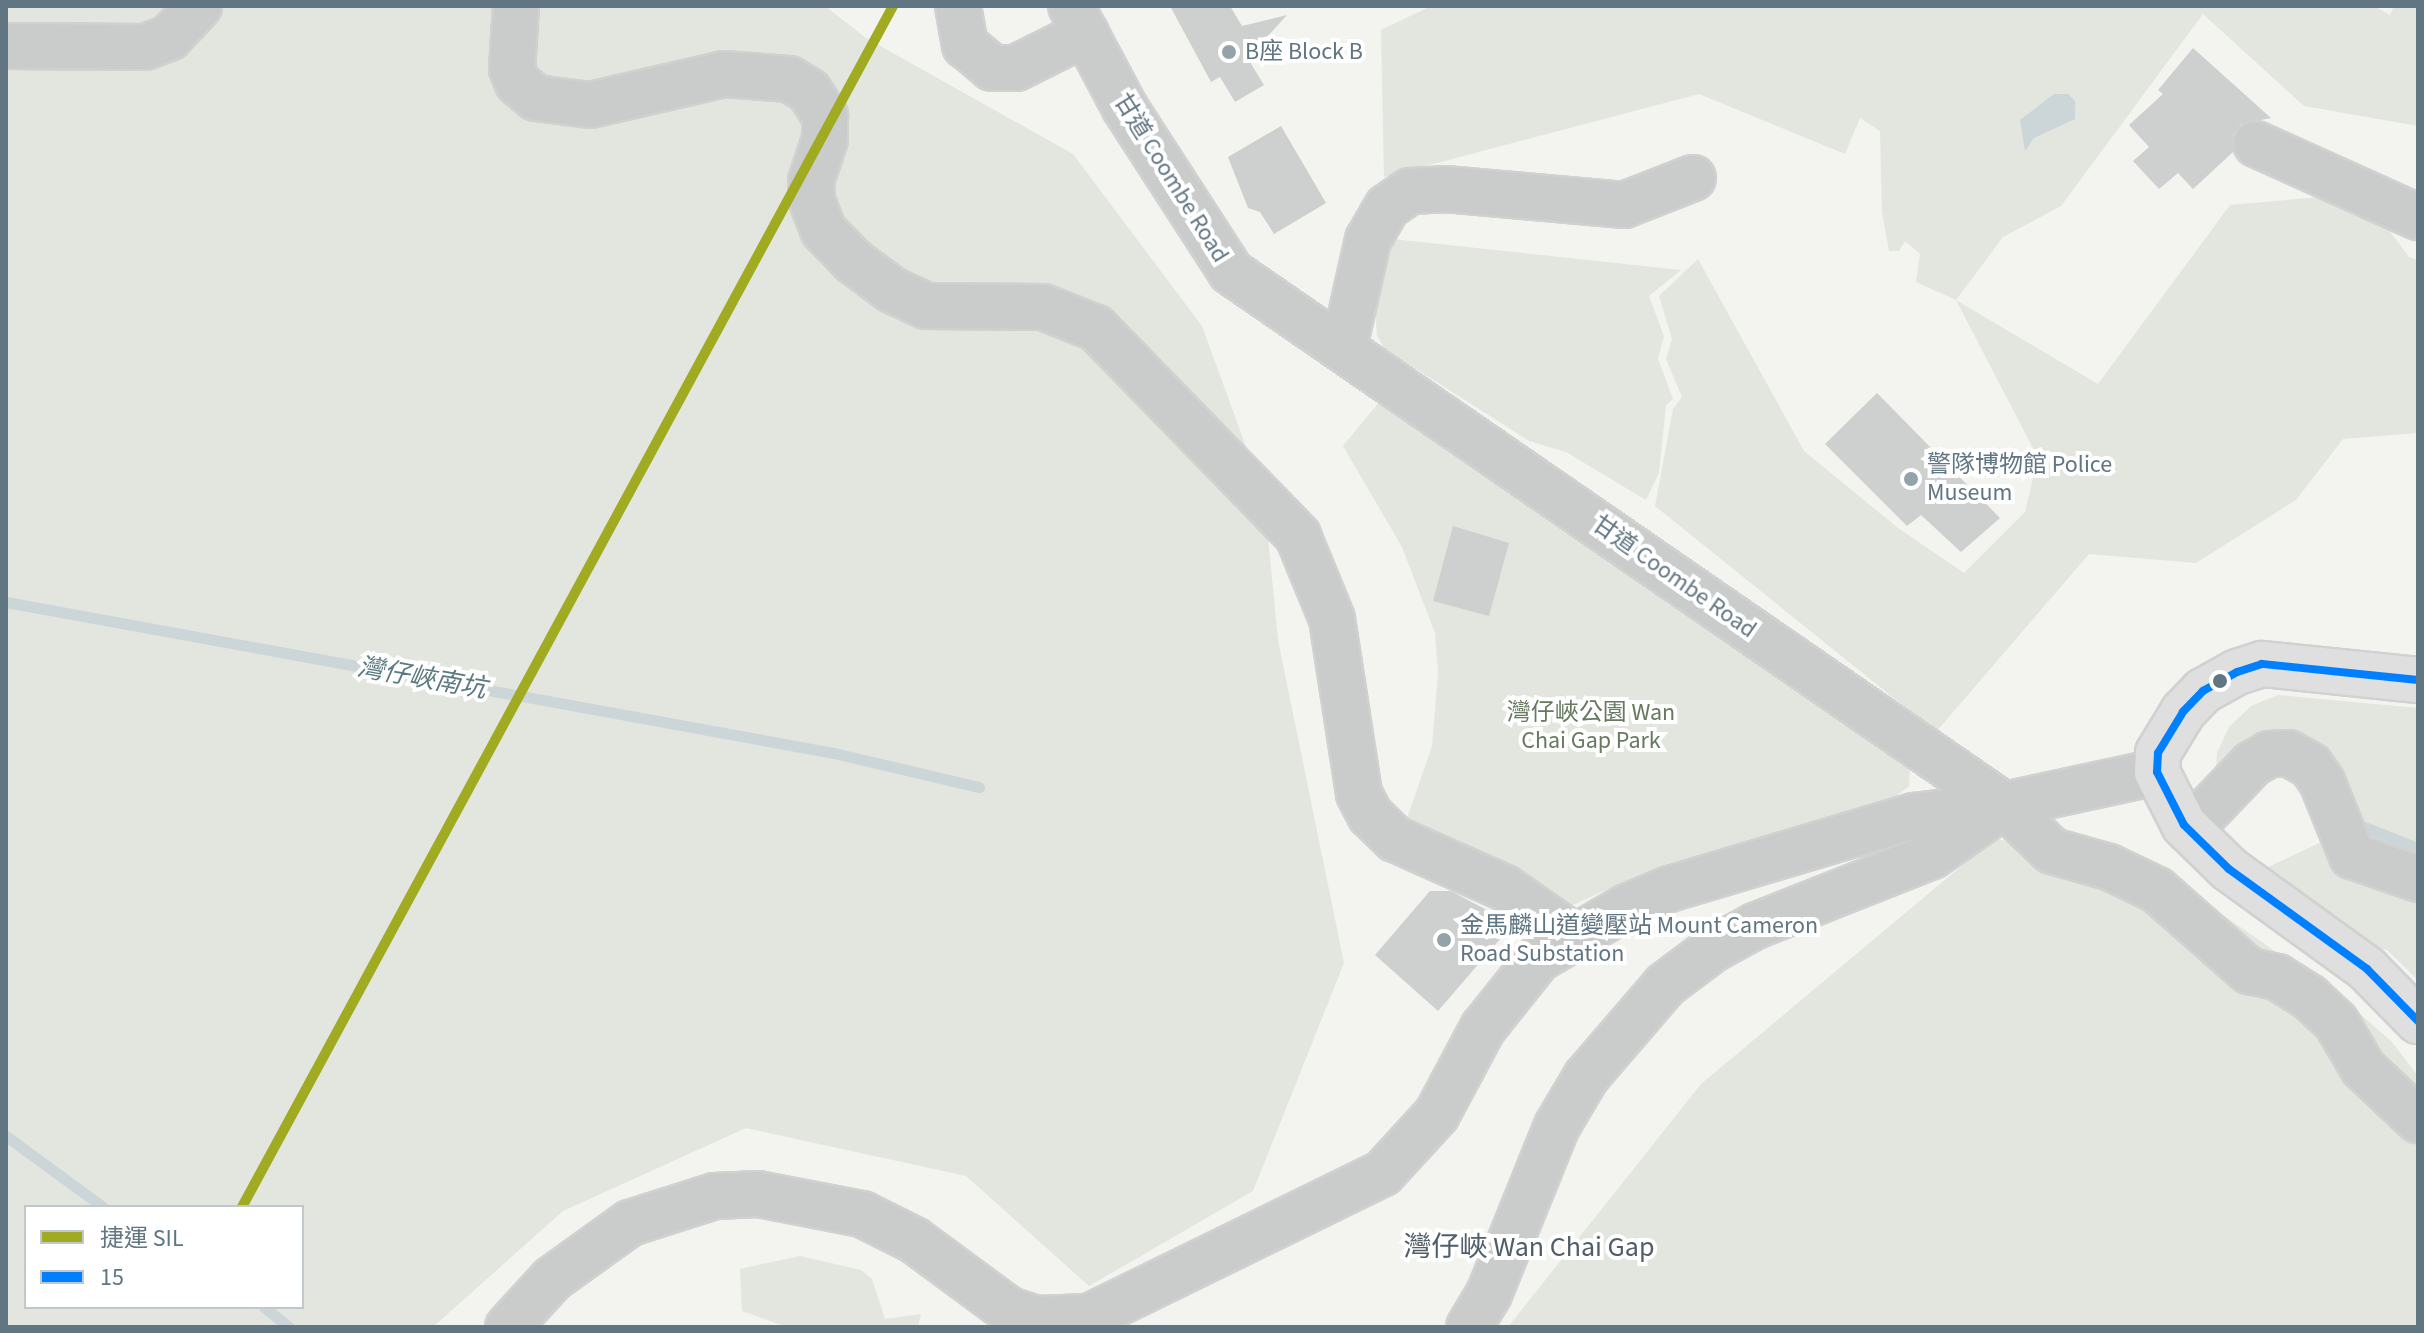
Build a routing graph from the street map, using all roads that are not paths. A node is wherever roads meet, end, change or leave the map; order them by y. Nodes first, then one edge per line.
1 (199, 6) edge
2 (516, 6) edge
3 (958, 6) edge
4 (1078, 20) edge
5 (6, 46) edge
6 (2256, 144) dead end
7 (1693, 178) dead end
8 (2418, 217) edge
9 (1344, 347) junction
10 (2418, 680) edge
11 (2157, 772) junction
12 (2004, 805) junction
13 (2189, 830) junction
14 (2418, 879) edge
15 (1572, 935) junction
16 (2418, 1021) edge
17 (2418, 1120) edge
18 (1061, 1324) edge
19 (508, 1327) edge
20 (1469, 1327) edge

1 - 5 street
2 - 15 street
3 - 4 street
4 - 9 street, 甘道 Coombe Road
6 - 8 street
7 - 9 street
9 - 12 street, 甘道 Coombe Road
10 - 11 main road
11 - 12 street
11 - 13 main road
12 - 15 street
12 - 17 street, 甘道 Coombe Road
12 - 20 street
13 - 14 street
13 - 16 main road
15 - 18 street
18 - 19 street

